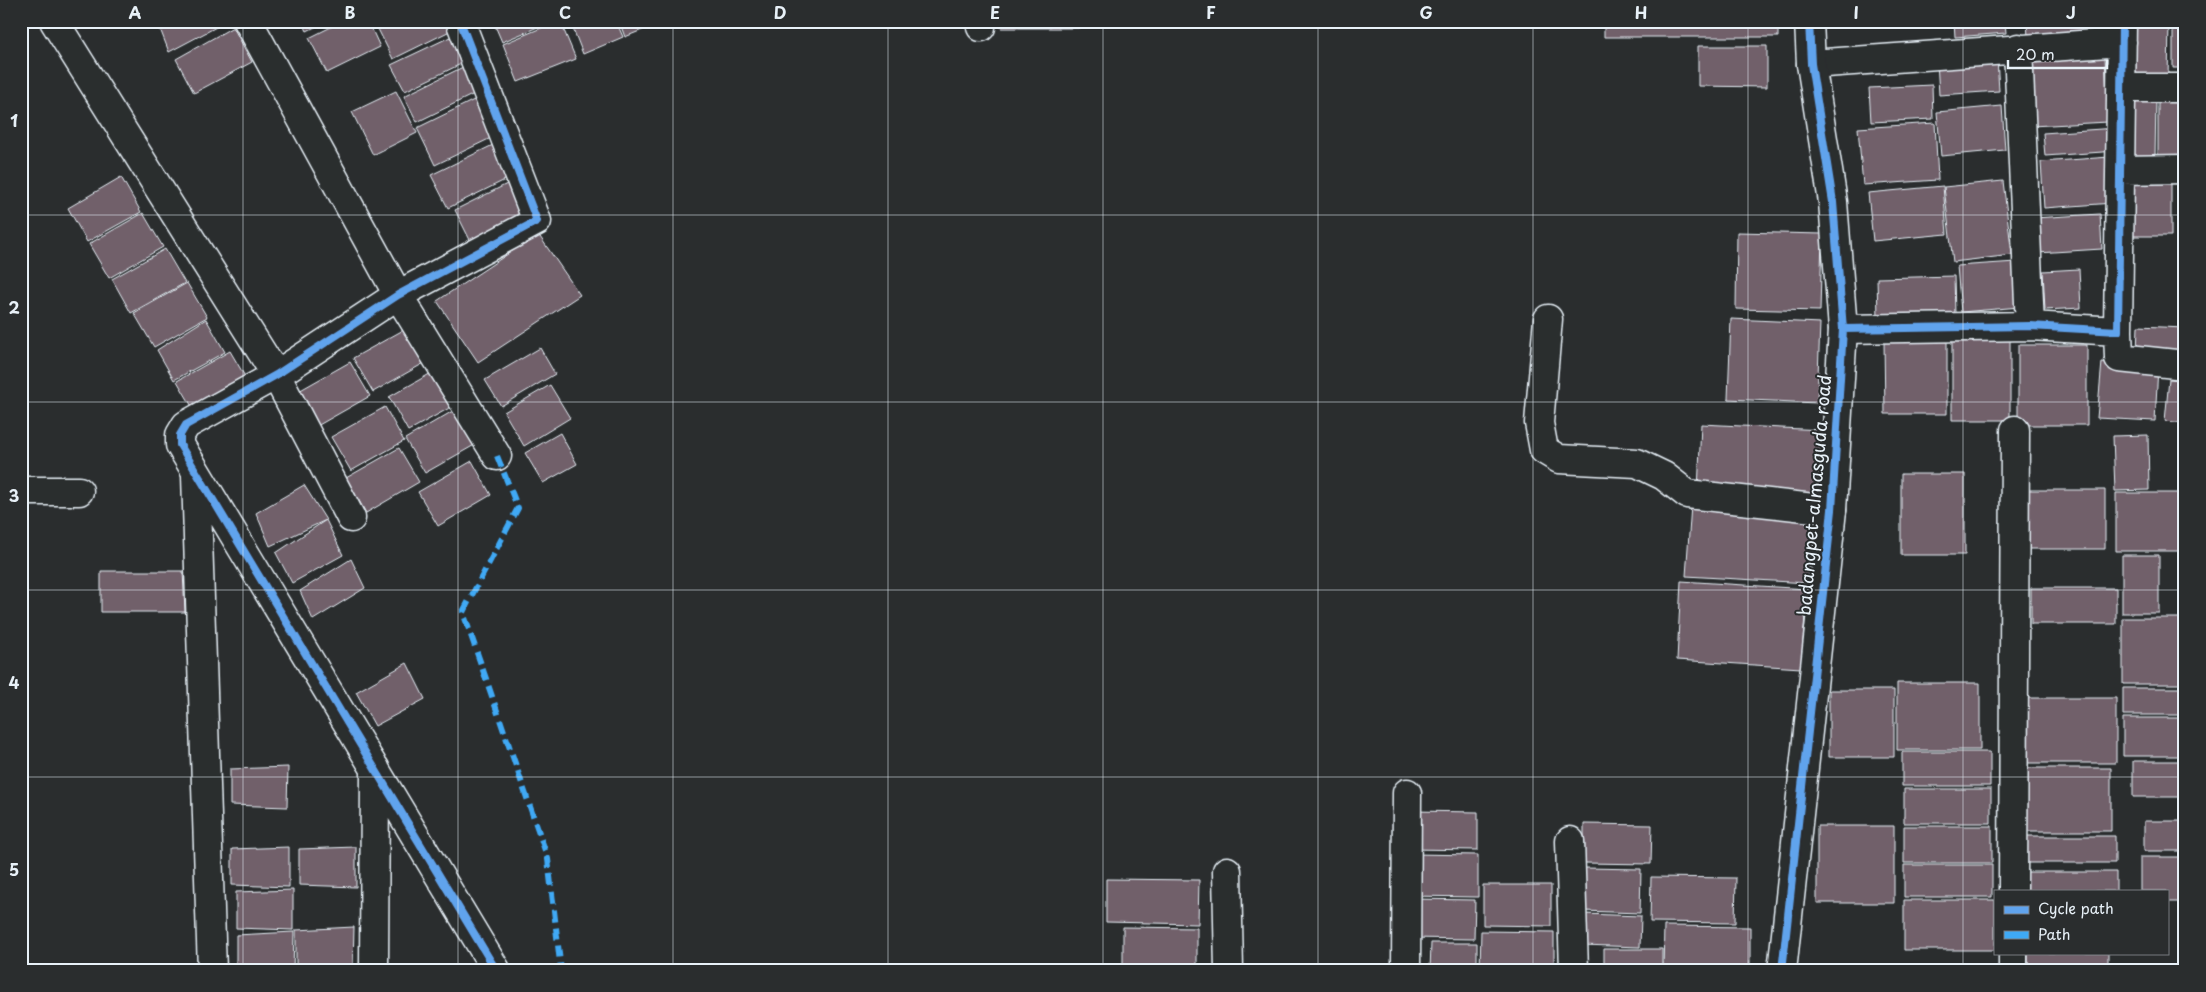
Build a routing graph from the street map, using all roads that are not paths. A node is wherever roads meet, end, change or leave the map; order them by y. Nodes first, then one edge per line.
1 (54, 21) edge
2 (248, 21) edge
3 (460, 21) edge
4 (1809, 21) edge
5 (2122, 32) edge
6 (2018, 48) junction
7 (1811, 64) junction
8 (2122, 88) junction
9 (2185, 88) edge
10 (2185, 169) edge
11 (2120, 170) junction
12 (398, 295) junction
13 (1548, 319) dead end
14 (2030, 326) junction
15 (1842, 329) junction
16 (2118, 331) junction
17 (2185, 365) edge
18 (276, 375) junction
19 (2016, 430) dead end
20 (497, 456) dead end
21 (196, 474) junction
22 (21, 491) edge
23 (79, 491) dead end
24 (1832, 510) junction
25 (351, 518) dead end
26 (375, 768) junction
27 (1407, 793) dead end
28 (1570, 841) dead end
29 (1227, 871) dead end
30 (2014, 890) edge
31 (2013, 954) edge
32 (496, 970) edge
33 (212, 971) edge
34 (374, 971) edge
35 (1229, 971) edge
36 (1406, 971) edge
37 (1574, 971) edge
38 (1782, 971) edge
39 (2013, 971) edge

1 - 18 street
2 - 12 street
3 - 12 street
4 - 7 street, badangpet-almasguda road
5 - 6 street
5 - 8 street
6 - 7 street
6 - 14 street
7 - 15 street, badangpet-almasguda road
8 - 9 street
8 - 11 street
10 - 11 street
11 - 16 street
12 - 18 street
12 - 20 street
13 - 24 street
14 - 15 street
14 - 16 street
15 - 24 street, badangpet-almasguda road
16 - 17 street
18 - 21 street
18 - 25 street
19 - 30 street
21 - 26 street
21 - 33 street
22 - 23 street
24 - 38 street, badangpet-almasguda road
26 - 32 street
26 - 34 street
27 - 36 street
28 - 37 street
29 - 35 street
31 - 39 street

